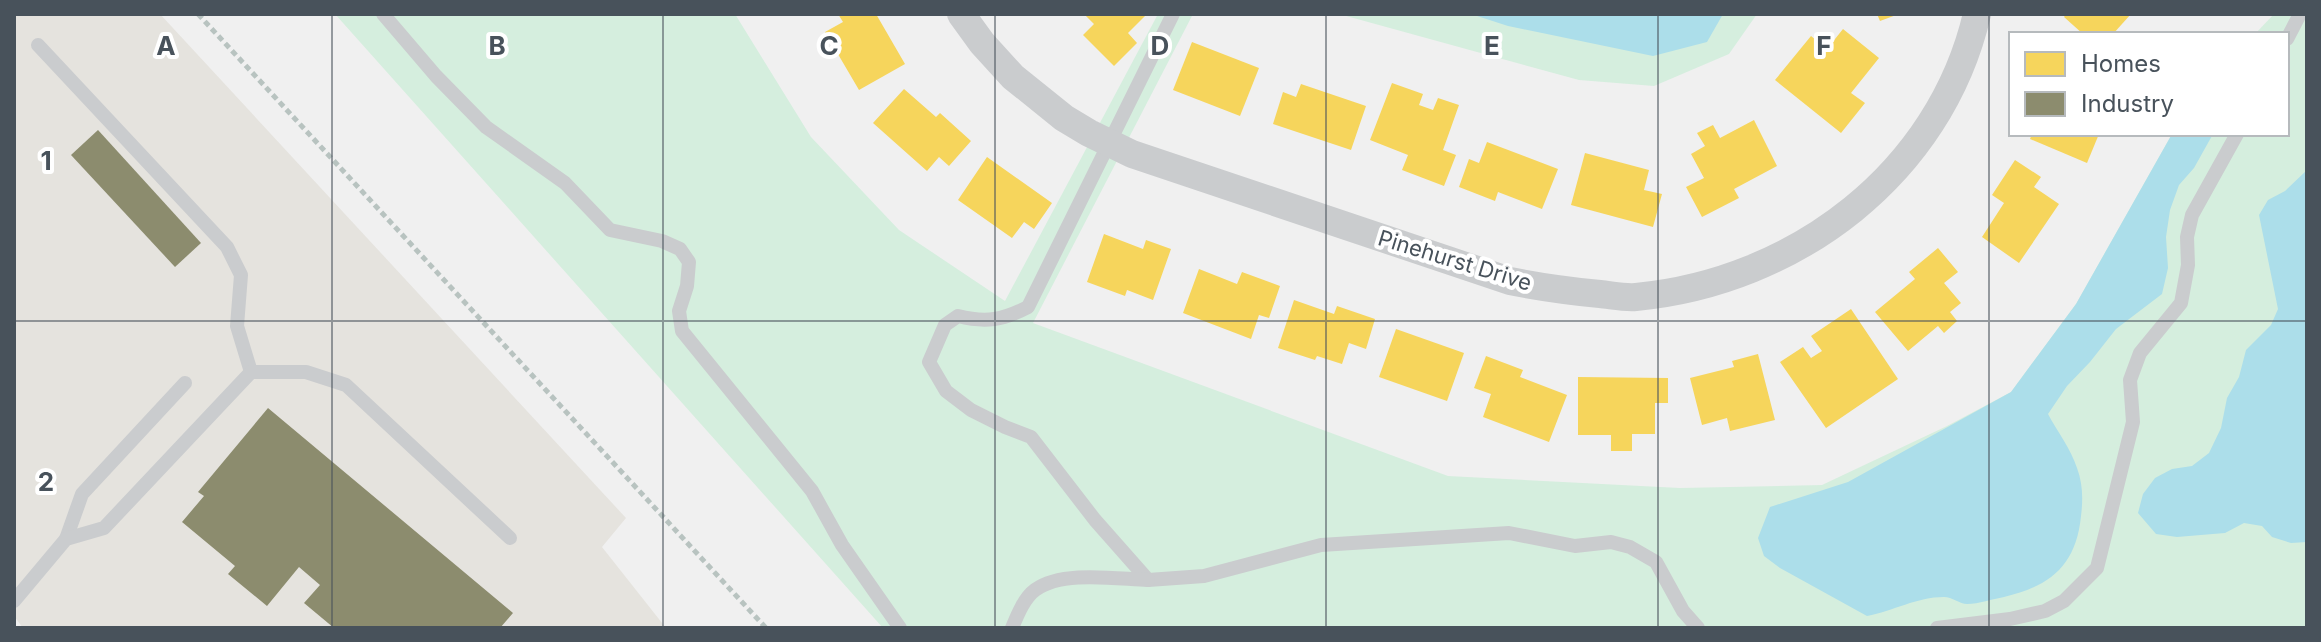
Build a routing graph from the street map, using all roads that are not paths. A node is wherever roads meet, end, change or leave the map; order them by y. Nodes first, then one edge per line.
1 (383, 14) edge
2 (961, 14) edge
3 (1173, 14) edge
4 (1977, 14) edge
5 (2300, 14) edge
6 (2289, 35) edge
7 (38, 45) dead end
8 (2236, 136) edge
9 (1110, 143) junction
10 (251, 372) junction
11 (185, 383) dead end
12 (510, 538) dead end
13 (66, 539) junction
14 (1148, 580) junction
15 (14, 601) edge
16 (900, 628) edge
17 (1012, 628) edge
18 (1698, 628) edge
19 (1937, 628) edge

1 - 16 lane
2 - 9 street, Pinehurst Drive
3 - 9 lane
4 - 9 street, Pinehurst Drive
5 - 6 lane
7 - 10 lane
8 - 19 lane
9 - 14 lane
10 - 12 lane
10 - 13 lane
11 - 13 lane
13 - 15 lane
14 - 17 lane
14 - 18 lane

